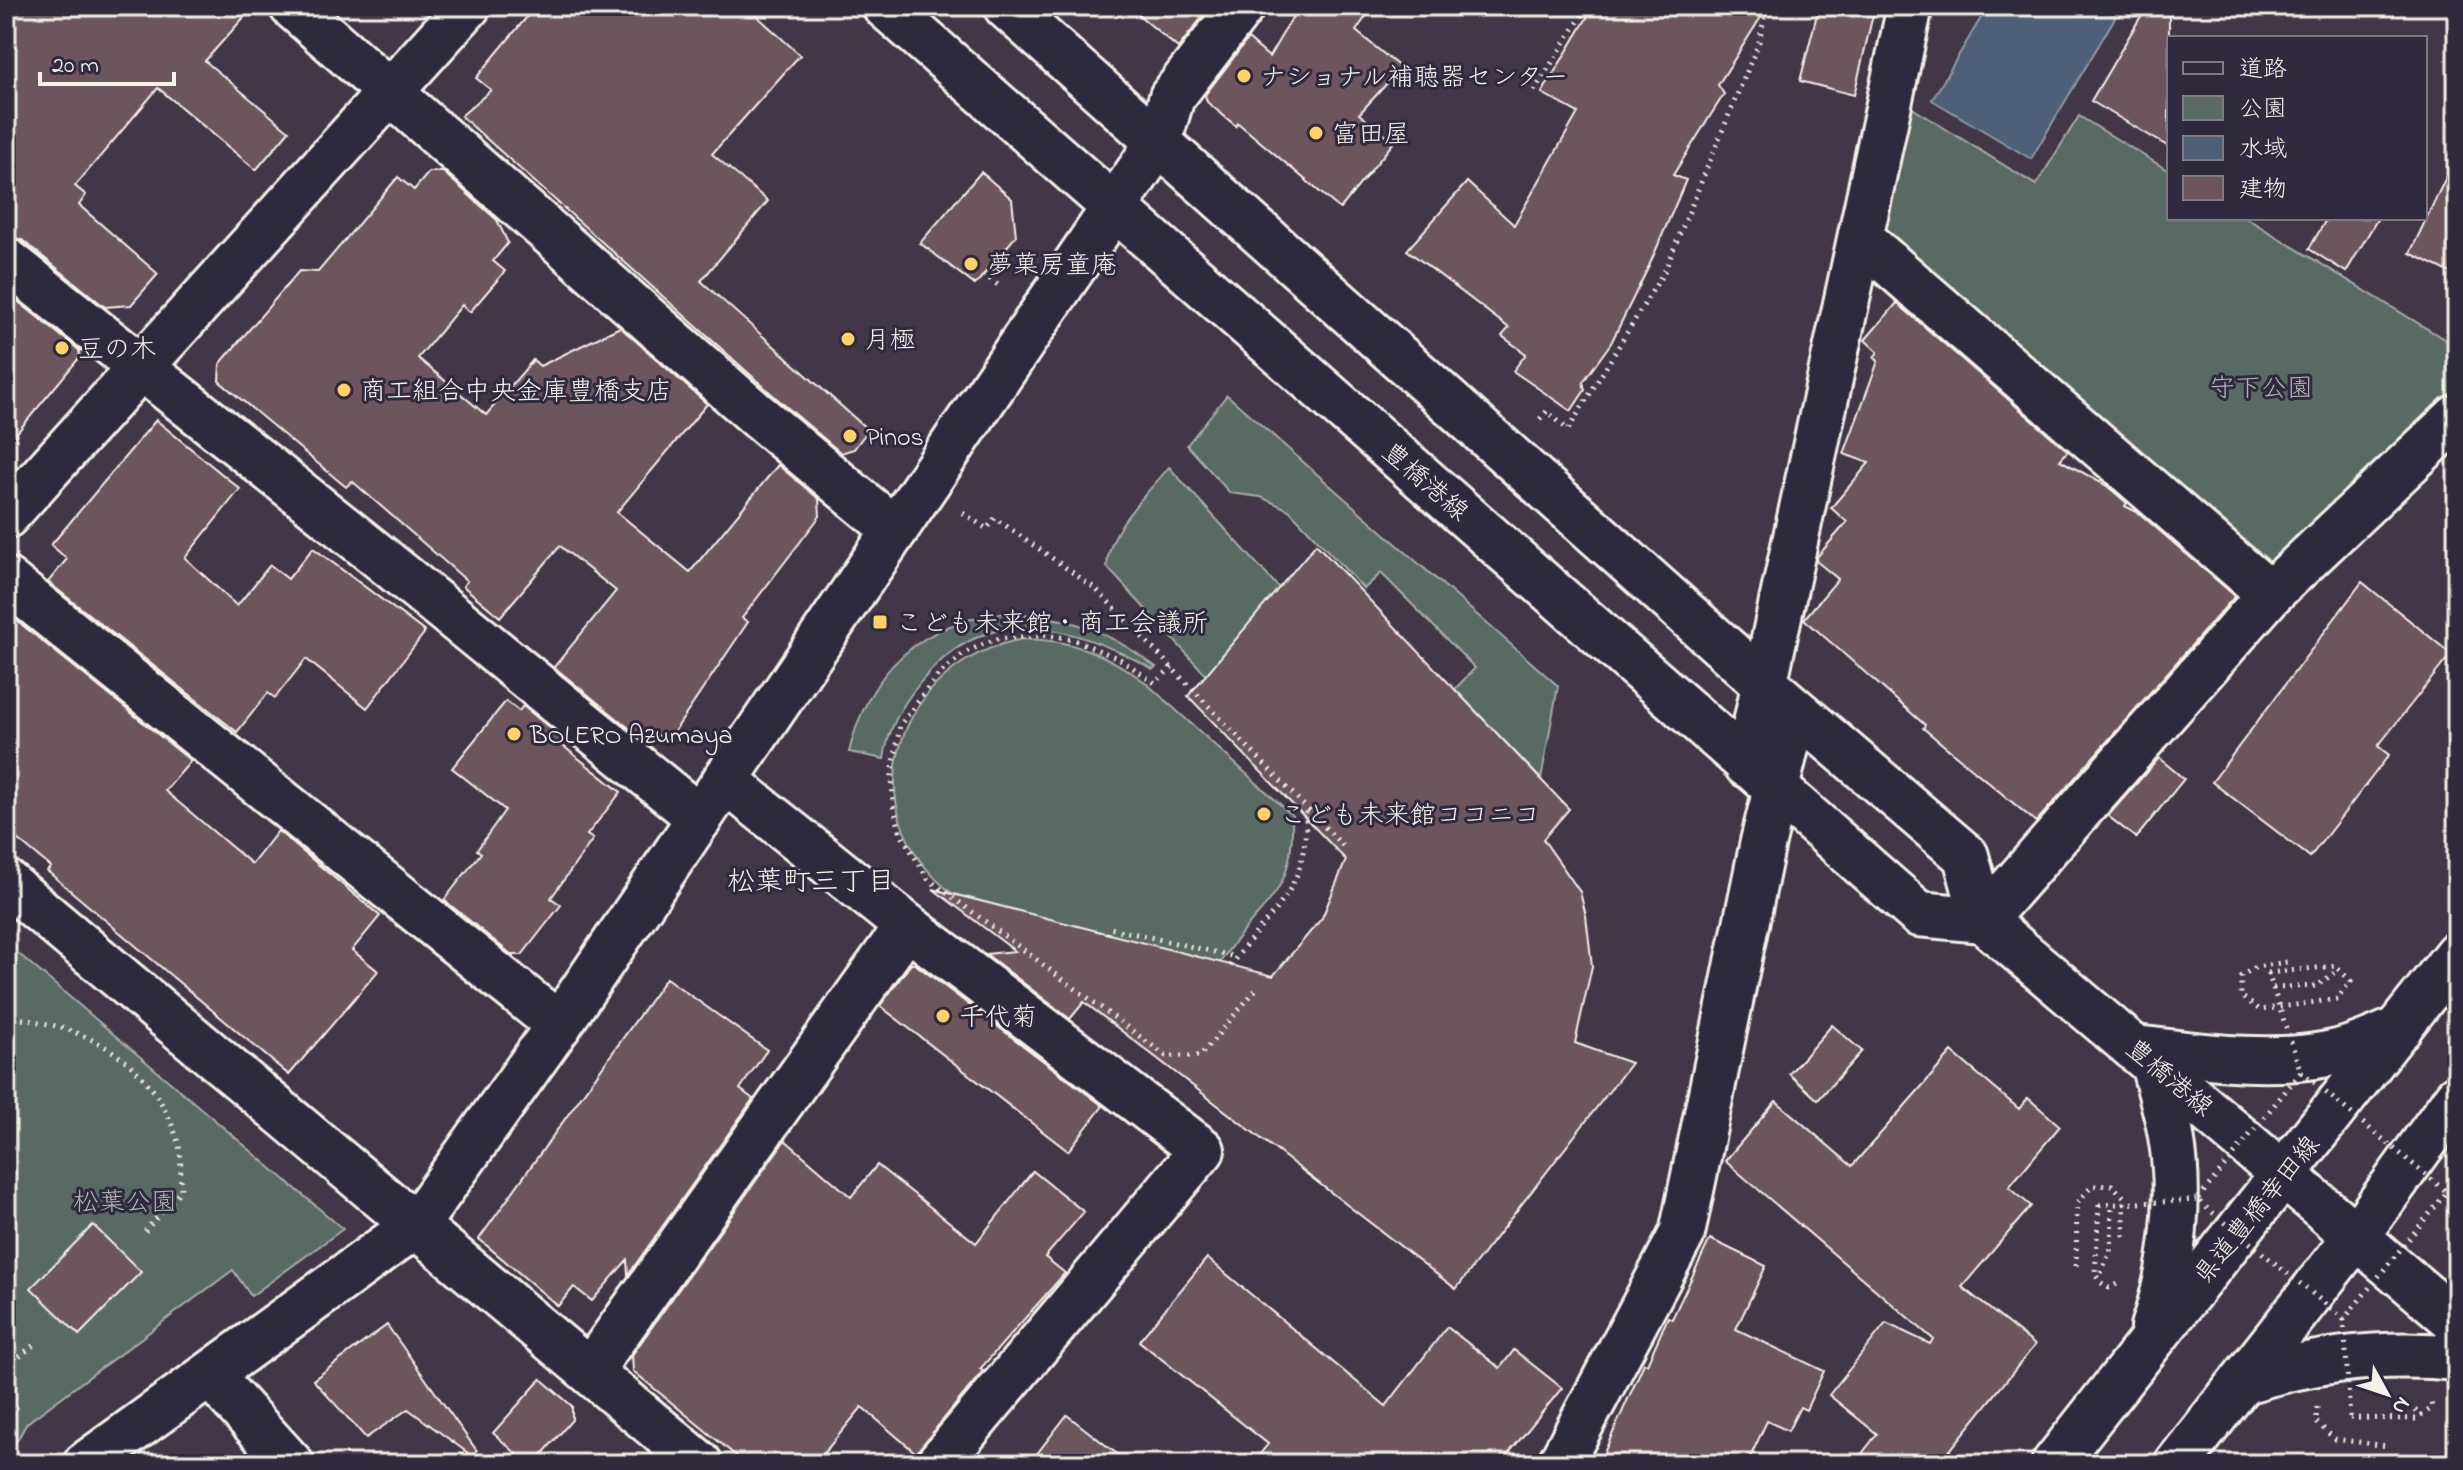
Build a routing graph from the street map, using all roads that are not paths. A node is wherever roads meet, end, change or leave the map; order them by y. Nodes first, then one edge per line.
1 (292, 6) edge
2 (468, 6) edge
3 (885, 6) edge
4 (1006, 6) edge
5 (1242, 6) edge
6 (1910, 6) edge
7 (390, 92) junction
8 (1158, 143) junction
9 (1115, 206) junction
10 (1861, 239) junction
11 (6, 260) edge
12 (140, 367) junction
13 (2457, 417) edge
14 (6, 516) edge
15 (895, 530) junction
16 (6, 580) edge
17 (2270, 594) junction
18 (1781, 698) junction
19 (1761, 777) junction
20 (725, 780) junction
21 (700, 818) junction
22 (6, 882) edge
23 (1983, 920) junction
24 (907, 926) junction
25 (2457, 954) edge
26 (559, 1025) junction
27 (2399, 1029) junction
28 (2144, 1055) junction
29 (2457, 1097) edge
30 (2285, 1173) junction
31 (416, 1225) junction
32 (2357, 1235) junction
33 (2457, 1322) edge
34 (2145, 1348) junction
35 (2457, 1358) edge
36 (590, 1371) junction
37 (210, 1375) junction
38 (2244, 1381) junction
39 (86, 1464) edge
40 (291, 1464) edge
41 (700, 1464) edge
42 (938, 1464) edge
43 (1560, 1464) edge
44 (2054, 1464) edge
45 (2177, 1464) edge

1 - 7 street
2 - 7 street
3 - 9 street, 豊橋港線
4 - 8 street
5 - 8 street
6 - 10 street
7 - 12 street
7 - 15 street
8 - 9 street
8 - 18 street
9 - 15 street
9 - 19 street, 豊橋港線
10 - 17 street
10 - 18 street
11 - 12 street
12 - 14 street
12 - 21 street
13 - 17 street
15 - 20 street
16 - 26 street
17 - 23 street
18 - 19 street
18 - 23 street
19 - 23 street, 豊橋港線
19 - 43 street
20 - 21 street
20 - 24 street
21 - 26 street
22 - 31 street
23 - 28 street, 豊橋港線
24 - 36 street
24 - 42 street
25 - 27 street, 県道豊橋幸田線
26 - 31 street
27 - 28 street
27 - 30 street, 県道豊橋幸田線
28 - 30 street, 豊橋港線
28 - 34 street
29 - 32 street
30 - 32 street, 豊橋港線
30 - 34 street, 県道豊橋幸田線
31 - 36 street
31 - 37 street
32 - 33 street, 豊橋港線
32 - 38 street
34 - 44 street, 県道豊橋幸田線
35 - 38 street
36 - 41 street
37 - 39 street
37 - 40 street
38 - 45 street

